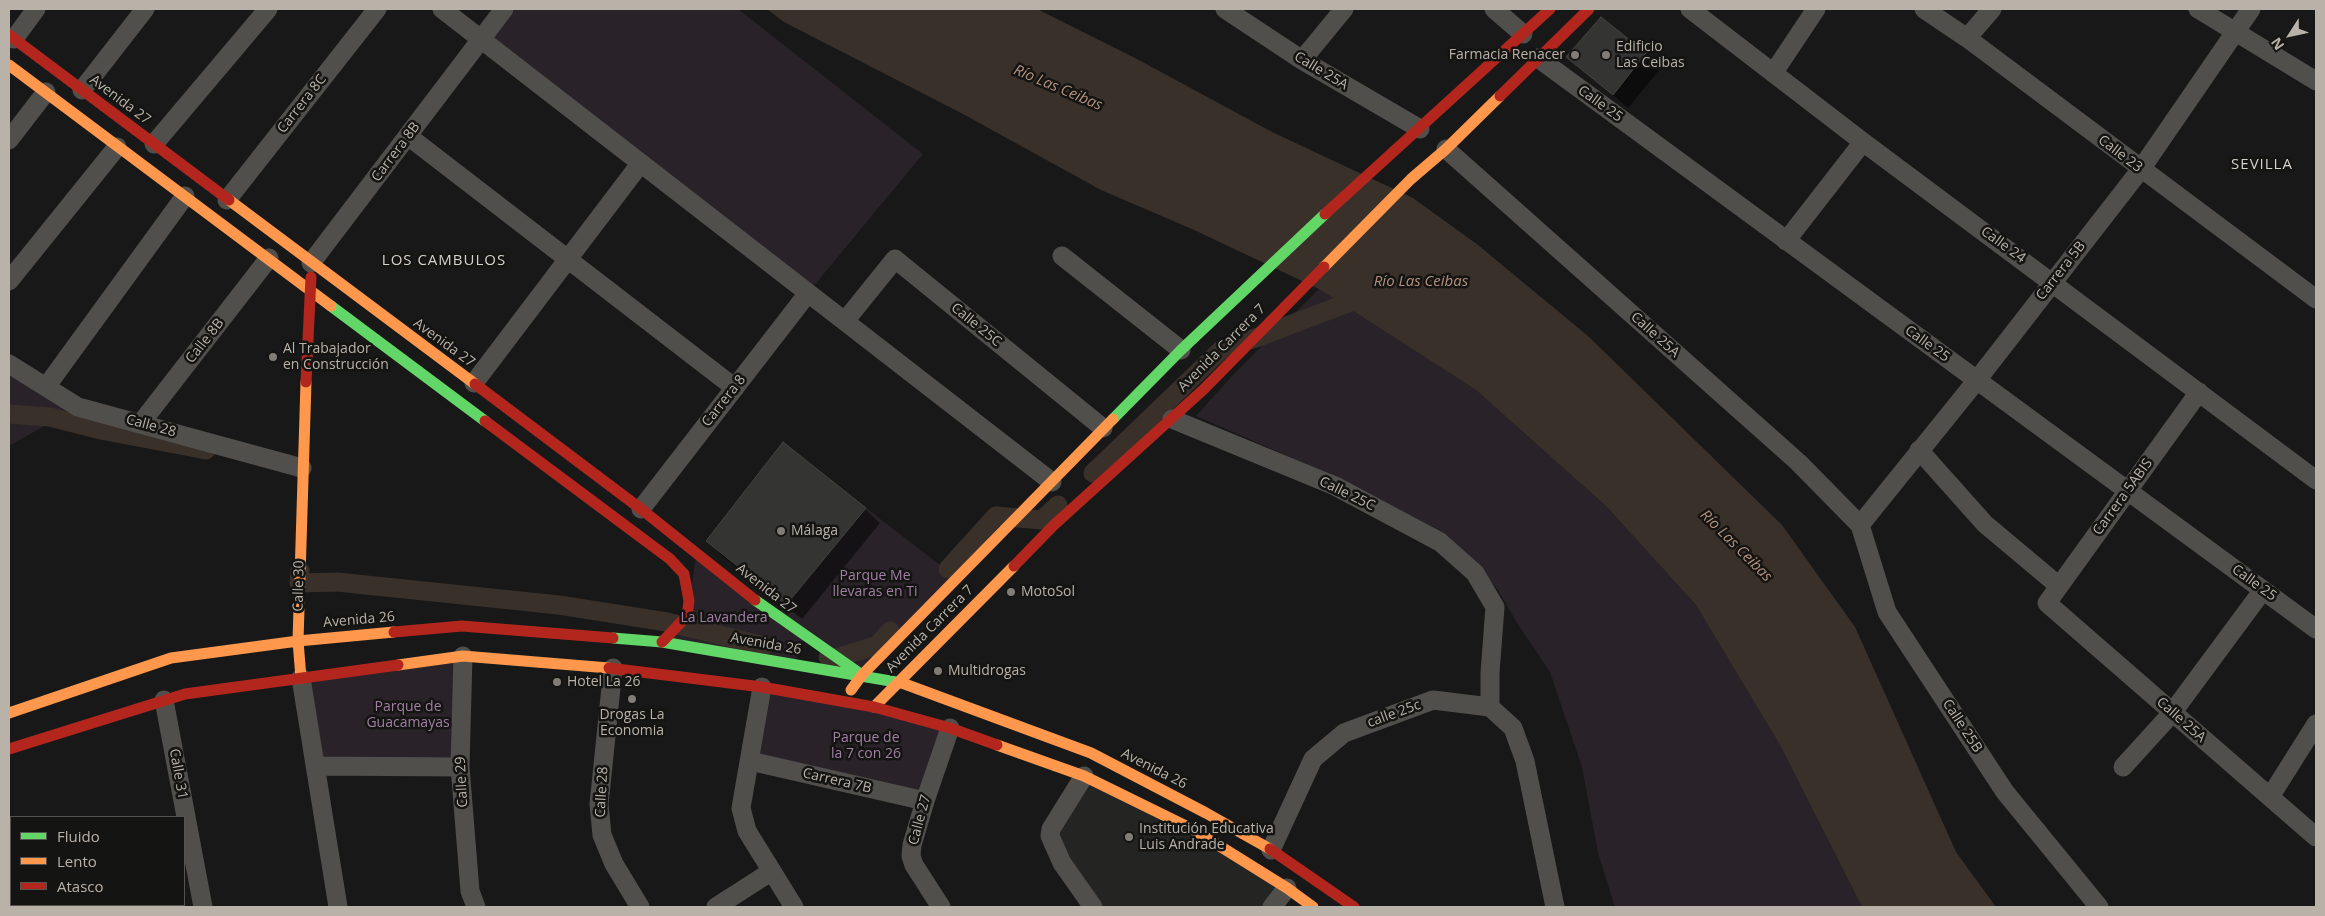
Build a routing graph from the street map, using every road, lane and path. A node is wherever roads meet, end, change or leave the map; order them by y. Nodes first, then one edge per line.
1 (36, 9) edge
2 (145, 9) edge
3 (268, 9) edge
4 (377, 9) edge
5 (442, 9) edge
6 (504, 9) edge
7 (1225, 9) edge
8 (1344, 9) edge
9 (1494, 9) edge
10 (1550, 9) edge
11 (1589, 9) edge
12 (1690, 9) edge
13 (1816, 9) edge
14 (1924, 9) edge
15 (1992, 9) edge
16 (2198, 9) edge
17 (2250, 9) edge
18 (2236, 32) junction
19 (1523, 34) junction
20 (11, 37) edge
21 (1967, 38) junction
22 (480, 40) junction
23 (1538, 58) junction
24 (1302, 60) junction
25 (9, 65) edge
26 (1774, 72) junction
27 (2316, 81) edge
28 (82, 90) junction
29 (46, 92) junction
30 (1420, 129) junction
31 (408, 136) junction
32 (9, 140) edge
33 (1863, 142) junction
34 (154, 144) junction
35 (117, 147) junction
36 (1446, 149) junction
37 (640, 164) junction
38 (2141, 169) junction
39 (185, 196) junction
40 (228, 200) junction
41 (1786, 240) junction
42 (1062, 256) dead end
43 (270, 258) junction
44 (568, 259) junction
45 (311, 263) junction
46 (9, 281) edge
47 (2053, 282) junction
48 (310, 290) junction
49 (808, 293) junction
50 (2316, 299) edge
51 (845, 321) junction
52 (1181, 350) junction
53 (9, 364) edge
54 (1977, 380) junction
55 (474, 383) junction
56 (46, 387) junction
57 (735, 388) junction
58 (2199, 392) junction
59 (1172, 419) junction
60 (141, 423) junction
61 (1103, 428) junction
62 (1919, 450) junction
63 (302, 468) junction
64 (2316, 480) edge
65 (1052, 482) junction
66 (2128, 491) junction
67 (641, 509) junction
68 (1860, 525) junction
69 (2059, 586) junction
70 (2263, 590) junction
71 (2047, 603) joint
72 (2316, 629) edge
73 (298, 641) junction
74 (662, 642) junction
75 (463, 656) junction
76 (613, 668) junction
77 (862, 675) junction
78 (301, 678) junction
79 (898, 682) junction
80 (762, 687) junction
81 (164, 700) junction
82 (843, 702) junction
83 (874, 706) junction
84 (1490, 708) junction
85 (9, 713) edge
86 (2172, 713) junction
87 (2316, 724) edge
88 (950, 728) junction
89 (9, 749) edge
90 (750, 761) junction
91 (315, 766) junction
92 (460, 767) junction
93 (2123, 767) dead end
94 (1084, 776) junction
95 (2270, 797) junction
96 (925, 801) junction
97 (183, 816) edge
98 (185, 831) edge
99 (2316, 836) edge
100 (187, 843) edge
101 (1271, 850) junction
102 (772, 871) junction
103 (1287, 888) junction
104 (1085, 905) edge
105 (203, 907) edge
106 (338, 907) edge
107 (476, 907) edge
108 (640, 907) edge
109 (716, 907) edge
110 (794, 907) edge
111 (942, 907) edge
112 (1272, 907) edge
113 (1313, 907) edge
114 (1354, 907) edge
115 (1555, 907) edge
116 (2099, 907) edge

1 - 20 street
2 - 28 street
3 - 34 street
4 - 40 street, Carrera 8C
5 - 22 street
6 - 22 street
7 - 24 street, Calle 25A
8 - 24 street
9 - 19 street
10 - 19 main road, Avenida Carrera 7
11 - 23 main road, Avenida Carrera 7
12 - 26 street, Calle 24
13 - 26 street
14 - 21 street, Calle 23
15 - 21 street
16 - 18 street
17 - 18 street, Carrera 5B
18 - 27 street
18 - 38 street, Carrera 5B
19 - 30 main road, Avenida Carrera 7
20 - 28 main road, Avenida 27
21 - 38 street, Calle 23
22 - 31 street, Carrera 8B
22 - 37 street
23 - 36 main road, Avenida Carrera 7
23 - 41 street, Calle 25
24 - 30 street, Calle 25A
25 - 29 main road
26 - 33 street, Calle 24
28 - 34 main road, Avenida 27
29 - 32 street
29 - 35 main road
30 - 52 main road, Avenida Carrera 7
31 - 44 street
31 - 45 street, Carrera 8B
33 - 41 street
33 - 47 street, Calle 24
34 - 40 main road, Avenida 27
35 - 39 main road
35 - 46 street
36 - 59 main road, Avenida Carrera 7
36 - 68 street, Calle 25A
37 - 44 street
37 - 49 street
38 - 47 street, Carrera 5B
38 - 50 street, Calle 23
39 - 43 main road
39 - 56 street
40 - 45 main road, Avenida 27
41 - 54 street, Calle 25
42 - 52 street
43 - 48 main road
43 - 60 street, Calle 8B
44 - 55 street
44 - 57 street
45 - 48 main road, Calle 30
45 - 55 main road, Avenida 27
47 - 54 street, Carrera 5B
47 - 58 street, Calle 24
48 - 63 main road, Calle 30
48 - 74 main road
49 - 51 street
49 - 57 street, Carrera 8
51 - 61 street, Calle 25C
51 - 65 street
52 - 61 main road, Avenida Carrera 7
53 - 56 street, Calle 28
54 - 62 street, Carrera 5B
54 - 66 street, Calle 25
55 - 67 main road, Avenida 27
56 - 60 street, Calle 28
57 - 67 street, Carrera 8
58 - 64 street, Calle 24
58 - 66 street, Carrera 5ABIS
59 - 79 main road, Avenida Carrera 7
59 - 84 street, Calle 25C
60 - 63 street, Calle 28
61 - 65 main road, Avenida Carrera 7
62 - 68 street, Carrera 5B
62 - 69 street
63 - 73 main road, Calle 30
65 - 77 main road, Avenida Carrera 7
66 - 69 street, Carrera 5ABIS
66 - 70 street, Calle 25
67 - 77 main road, Avenida 27
68 - 116 street, Calle 25B
69 - 71 street, Carrera 5ABIS
70 - 72 street, Calle 25
70 - 86 street
71 - 86 street, Calle 25A
73 - 74 main road, Avenida 26
73 - 78 main road, Calle 30
73 - 85 main road, Avenida 26
74 - 77 main road, Avenida 26
75 - 76 main road
75 - 78 main road
75 - 92 street, Calle 29
76 - 80 main road
76 - 108 street, Calle 28
77 - 79 main road, Avenida 26
77 - 82 main road, Avenida Carrera 7
78 - 81 main road
78 - 91 street, Calle 30
79 - 83 main road, Avenida Carrera 7
79 - 101 main road, Avenida 26
80 - 82 main road
80 - 90 street
81 - 89 main road
81 - 97 street, Calle 31
82 - 83 main road
83 - 88 main road
84 - 101 street, calle 25c
84 - 115 street
86 - 93 street
86 - 95 street, Calle 25A
87 - 95 street
88 - 94 main road
88 - 96 street, Calle 27
90 - 96 street, Carrera 7B
90 - 102 street
91 - 92 street
91 - 106 street, Calle 30
92 - 107 street, Calle 29
94 - 103 main road
94 - 104 street
95 - 99 street, Calle 25A
96 - 111 street, Calle 27
98 - 100 street, Calle 31
100 - 105 street, Calle 31
101 - 114 main road, Avenida 26
102 - 109 street
102 - 110 street
103 - 112 street
103 - 113 main road

